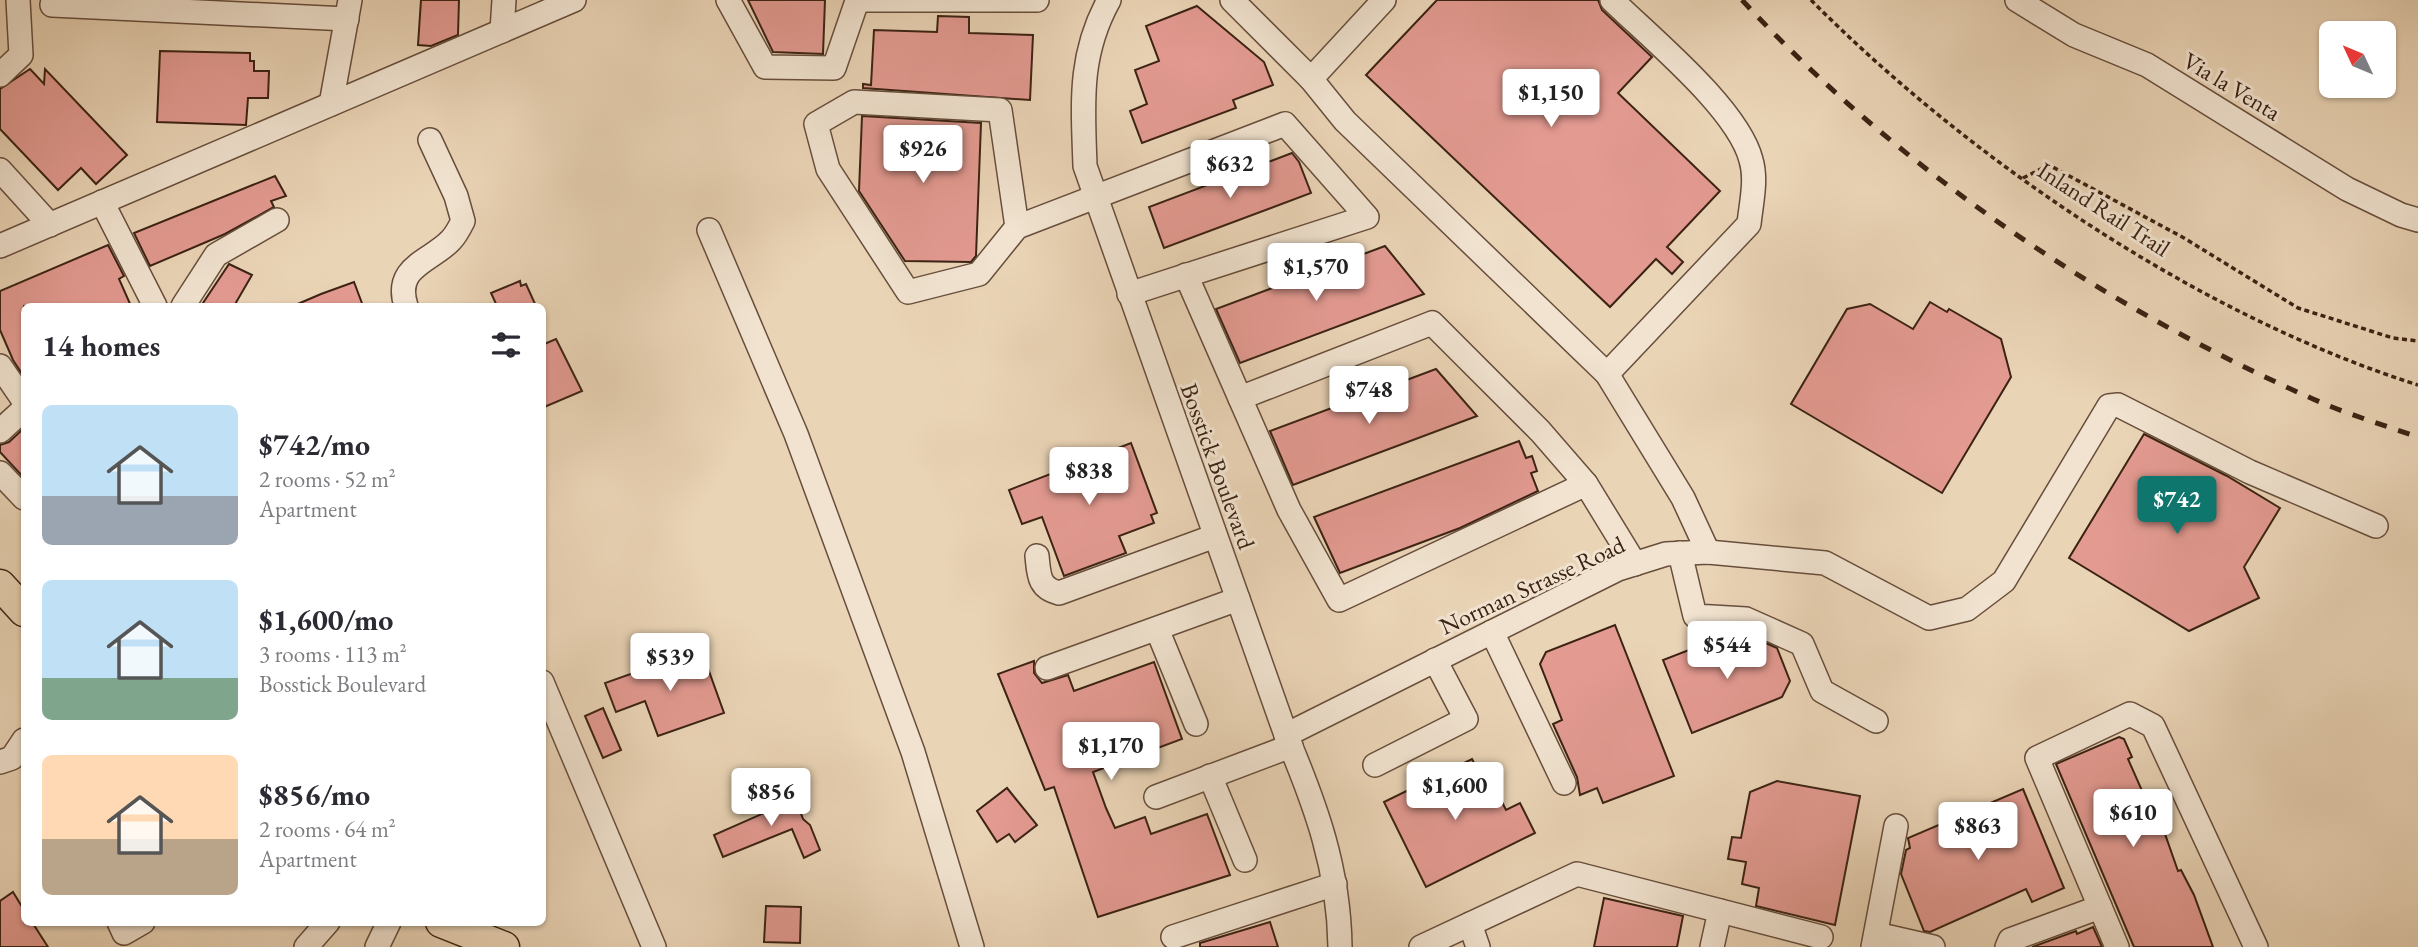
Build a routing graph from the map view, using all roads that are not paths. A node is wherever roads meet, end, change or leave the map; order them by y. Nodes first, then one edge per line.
1 (18, 0) edge
2 (53, 0) edge
3 (504, 0) edge
4 (575, 0) edge
5 (728, 0) edge
6 (857, 0) edge
7 (1037, 0) edge
8 (1232, 0) edge
9 (1384, 0) edge
10 (1612, 0) edge
11 (2017, 0) edge
12 (949, 1) edge
13 (1101, 2) edge
14 (192, 6) edge
15 (349, 10) edge
16 (502, 31) junction
17 (0, 75) edge
18 (1311, 79) junction
19 (331, 104) junction
20 (430, 140) dead end
21 (0, 170) edge
22 (1094, 195) junction
23 (102, 202) junction
24 (277, 219) dead end
25 (2418, 220) edge
26 (50, 225) junction
27 (1017, 228) junction
28 (709, 230) dead end
29 (0, 246) edge
30 (1186, 275) junction
31 (1129, 294) junction
32 (153, 303) edge
33 (185, 303) edge
34 (405, 303) edge
35 (0, 366) edge
36 (1607, 374) junction
37 (21, 397) edge
38 (1240, 398) junction
39 (21, 412) edge
40 (0, 431) edge
41 (0, 473) edge
42 (1586, 484) junction
43 (21, 495) edge
44 (2376, 526) dead end
45 (1215, 536) junction
46 (1708, 552) junction
47 (1680, 553) junction
48 (1037, 556) dead end
49 (1635, 564) junction
50 (1238, 599) junction
51 (1157, 629) junction
52 (1492, 632) junction
53 (1435, 660) junction
54 (1048, 668) dead end
55 (546, 691) edge
56 (1877, 721) dead end
57 (1196, 724) dead end
58 (1288, 740) junction
59 (21, 744) edge
60 (0, 762) edge
61 (1375, 765) dead end
62 (1210, 776) junction
63 (1564, 783) dead end
64 (1156, 797) dead end
65 (1896, 826) dead end
66 (1245, 860) dead end
67 (1335, 884) junction
68 (2100, 907) junction
69 (1720, 911) junction
70 (1470, 924) junction
71 (121, 926) edge
72 (136, 926) edge
73 (324, 926) edge
74 (387, 926) edge
75 (447, 926) edge
76 (1173, 937) dead end
77 (1821, 937) dead end
78 (1875, 940) edge
79 (473, 942) edge
80 (306, 947) edge
81 (377, 947) edge
82 (504, 947) edge
83 (654, 947) edge
84 (972, 947) edge
85 (1340, 947) edge
86 (1420, 947) edge
87 (1478, 947) edge
88 (1712, 947) edge
89 (1933, 947) edge
90 (2007, 947) edge
91 (2118, 947) edge
92 (2256, 947) edge

1 - 17 street
2 - 14 street
3 - 16 street
4 - 16 street
5 - 6 street
6 - 12 street
7 - 12 street
8 - 18 street
9 - 18 street
10 - 36 street
11 - 25 street, Via la Venta
13 - 22 street, Bosstick Boulevard
14 - 15 street
15 - 19 street
16 - 19 street
18 - 36 street
19 - 23 street
20 - 34 street
21 - 26 street
22 - 27 street
22 - 30 street
22 - 31 street, Bosstick Boulevard
23 - 26 street
23 - 32 street
24 - 33 street
26 - 29 street
27 - 27 street
28 - 84 street
30 - 31 street
30 - 38 street
31 - 45 street, Bosstick Boulevard
35 - 37 street
36 - 46 street
38 - 42 street
38 - 42 street
39 - 40 street
41 - 43 street
42 - 49 street
44 - 46 street, Norman Strasse Road
45 - 48 street
45 - 50 street, Bosstick Boulevard
46 - 47 street, Norman Strasse Road
47 - 49 street, Norman Strasse Road
47 - 56 street
49 - 52 street, Norman Strasse Road
50 - 51 street
50 - 58 street, Bosstick Boulevard
51 - 54 street
51 - 57 street
52 - 53 street, Norman Strasse Road
52 - 63 street
53 - 58 street, Norman Strasse Road
53 - 61 street
55 - 83 street
58 - 62 street, Norman Strasse Road
58 - 67 street, Bosstick Boulevard
59 - 60 street
62 - 64 street, Norman Strasse Road
62 - 66 street
65 - 78 street
67 - 76 street
67 - 85 street, Bosstick Boulevard
68 - 90 street
68 - 91 street
68 - 92 street
69 - 70 street
69 - 77 street
69 - 88 street
70 - 86 street
70 - 87 street
71 - 72 street
73 - 80 street
74 - 81 street
75 - 79 main road
78 - 89 street
79 - 82 main road

